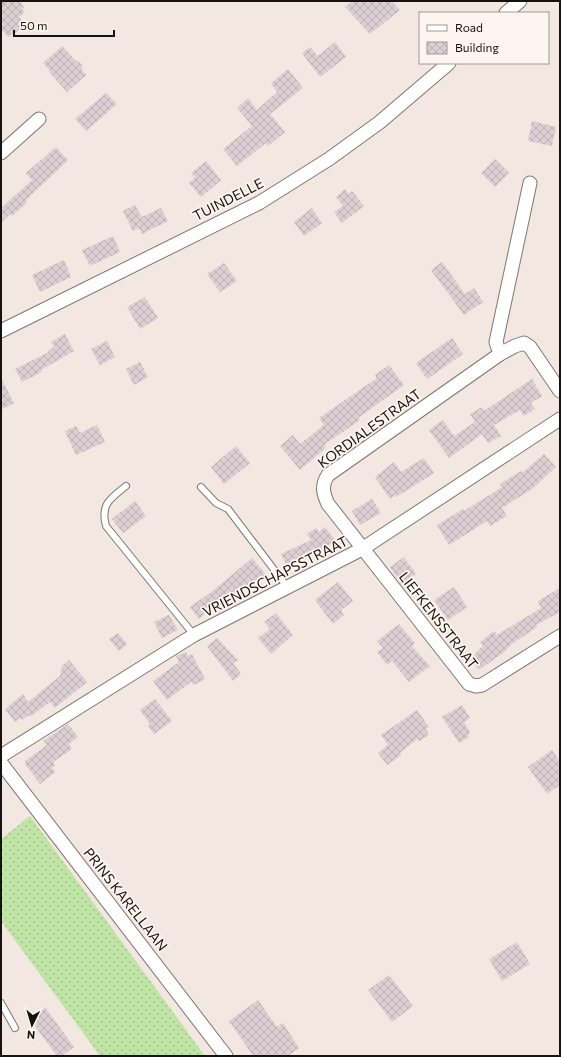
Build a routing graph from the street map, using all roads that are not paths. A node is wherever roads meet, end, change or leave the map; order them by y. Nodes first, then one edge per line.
1 (520, 1) edge
2 (507, 12) edge
3 (448, 64) edge
4 (39, 119) dead end
5 (1, 153) edge
6 (530, 184) dead end
7 (1, 331) edge
8 (500, 354) junction
9 (560, 391) edge
10 (560, 418) edge
11 (126, 486) dead end
12 (201, 487) dead end
13 (362, 549) junction
14 (288, 588) junction
15 (194, 635) junction
16 (560, 636) edge
17 (1, 756) edge
18 (1, 763) edge
19 (1, 1003) edge
20 (15, 1028) dead end
21 (226, 1056) edge

1 - 2 street
3 - 7 street, TUINDELLE
4 - 5 street
6 - 8 street
8 - 9 street, KORDIALESTRAAT
8 - 13 street, KORDIALESTRAAT
10 - 13 street, VRIENDSCHAPSSTRAAT
11 - 15 lane
12 - 14 lane
13 - 14 street, VRIENDSCHAPSSTRAAT
13 - 16 street, LIEFKENSSTRAAT
14 - 15 street, VRIENDSCHAPSSTRAAT
15 - 17 street, VRIENDSCHAPSSTRAAT
18 - 21 street, PRINS KARELLAAN
19 - 20 lane

